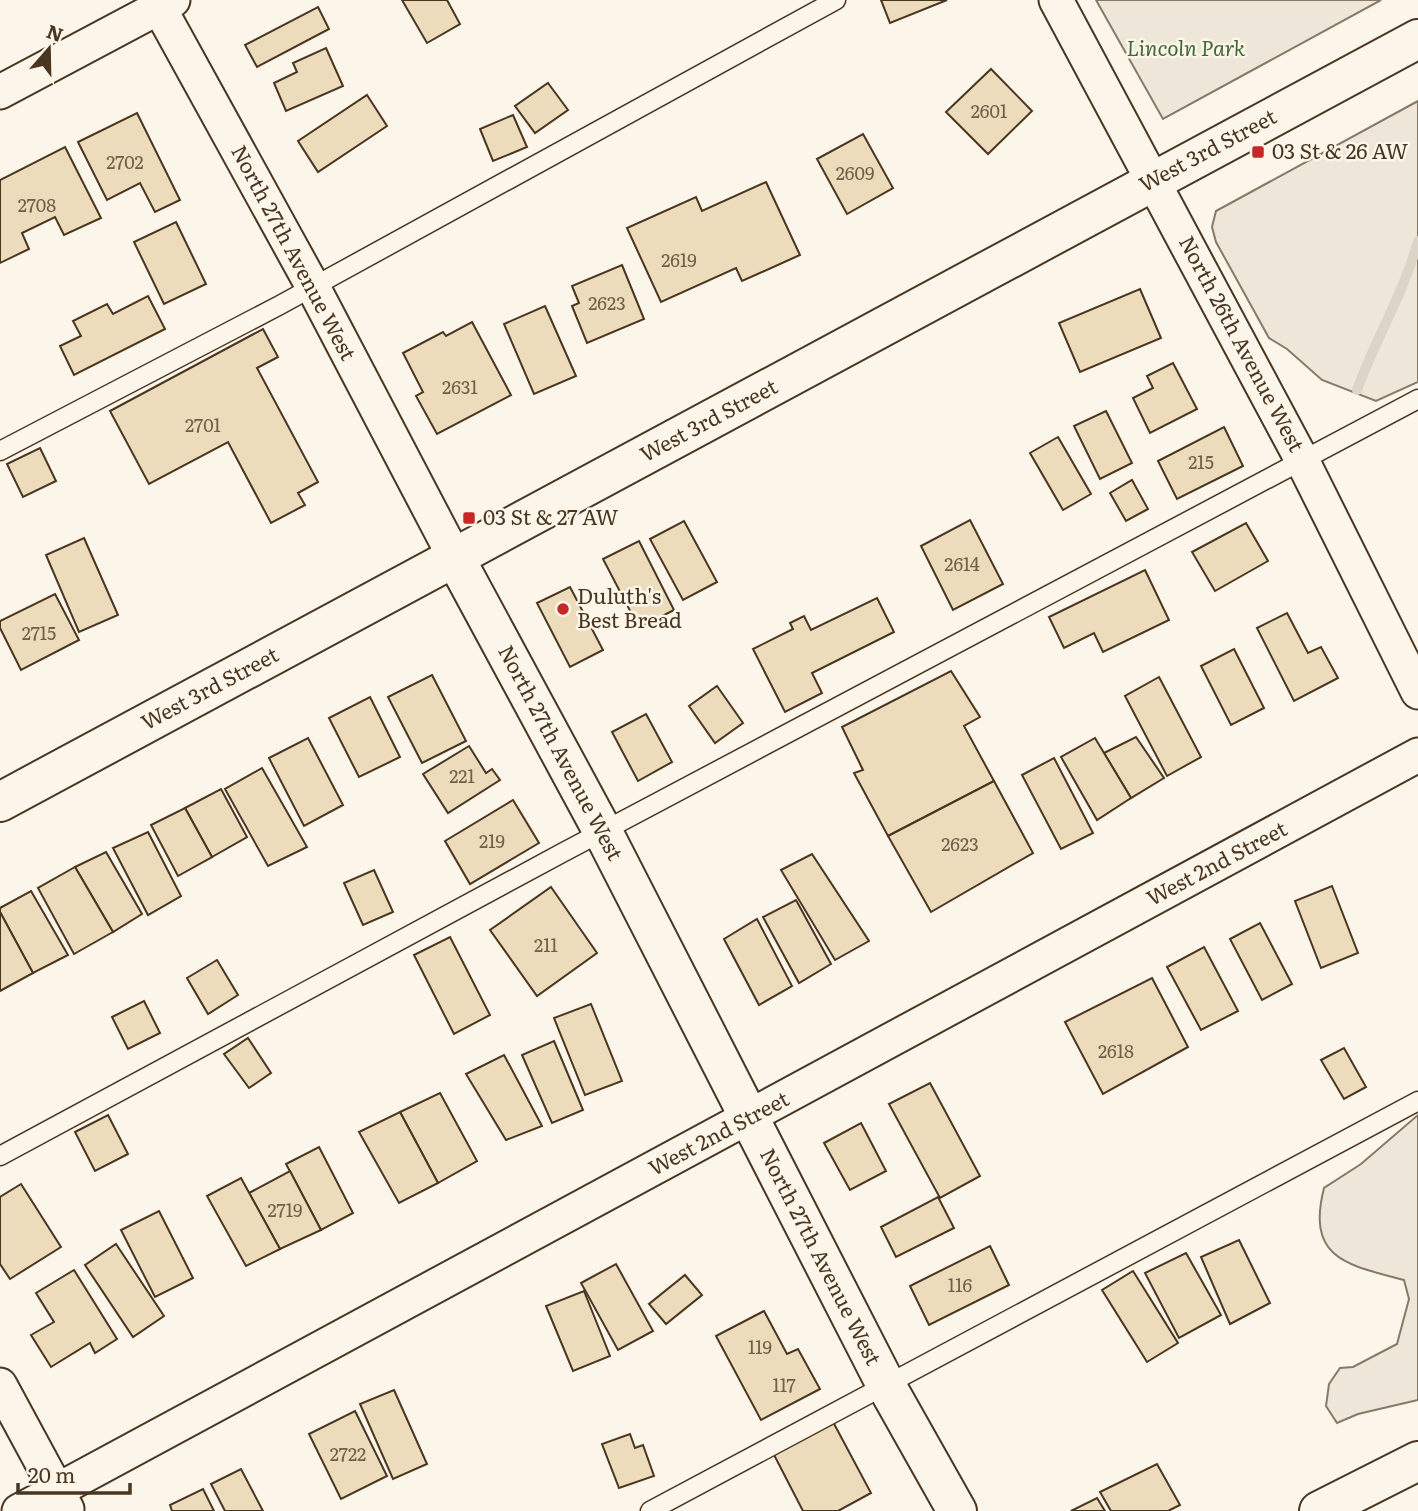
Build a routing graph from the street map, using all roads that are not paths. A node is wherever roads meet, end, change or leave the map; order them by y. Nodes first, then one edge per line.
1 (836, 0) edge
2 (1056, 0) edge
3 (162, 3) edge
4 (1418, 39) edge
5 (0, 92) edge
6 (1155, 180) junction
7 (313, 287) junction
8 (1418, 399) edge
9 (0, 451) edge
10 (1303, 462) junction
11 (455, 558) junction
12 (1418, 692) edge
13 (1418, 755) edge
14 (0, 802) edge
15 (603, 832) junction
16 (1418, 1101) edge
17 (748, 1118) junction
18 (0, 1156) edge
19 (0, 1385) edge
20 (886, 1385) junction
21 (1418, 1461) edge
22 (63, 1501) edge
23 (19, 1511) edge
24 (650, 1511) edge
25 (957, 1511) edge
26 (1319, 1511) edge

1 - 7 lane
2 - 6 street, North 26th Avenue West
3 - 5 street
3 - 7 street, North 27th Avenue West
4 - 6 main road, West 3rd Street
6 - 10 street, North 26th Avenue West
6 - 11 main road, West 3rd Street
7 - 9 lane
7 - 11 street, North 27th Avenue West
8 - 10 lane
10 - 12 street, North 26th Avenue West
10 - 15 lane
11 - 14 main road, West 3rd Street
11 - 15 main road, North 27th Avenue West
13 - 17 street, West 2nd Street
15 - 17 main road, North 27th Avenue West
15 - 18 lane
16 - 20 lane
17 - 20 main road, North 27th Avenue West
17 - 22 street, West 2nd Street
19 - 22 street
20 - 24 lane
20 - 25 main road, North 27th Avenue West
21 - 26 main road
22 - 23 street, West 2nd Street

